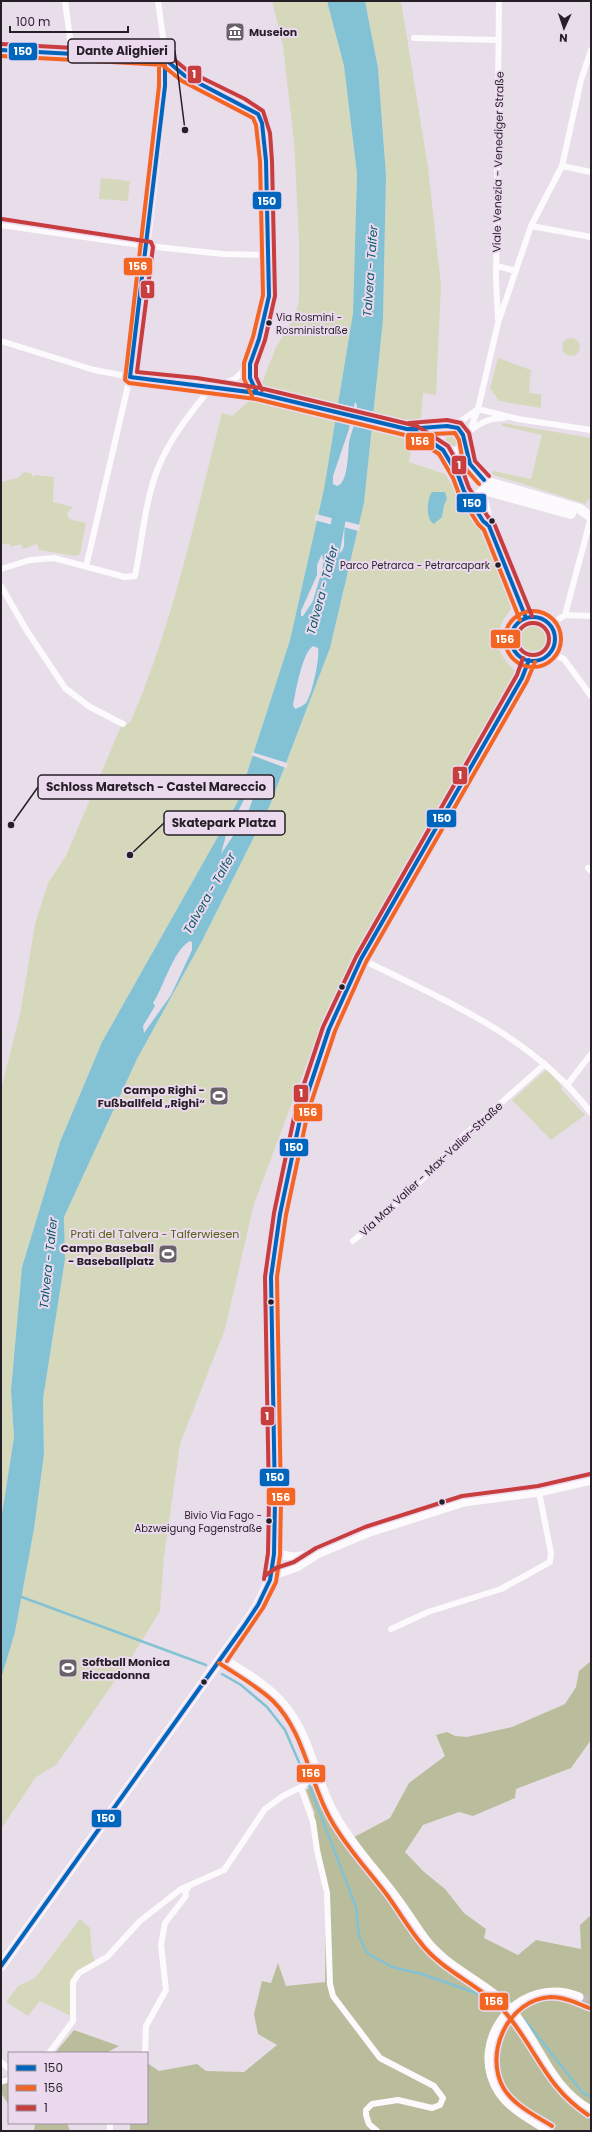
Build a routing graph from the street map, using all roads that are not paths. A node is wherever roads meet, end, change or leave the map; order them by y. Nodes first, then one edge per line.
1 (64, 1) edge
2 (158, 1) edge
3 (499, 1) edge
4 (414, 38) dead end
5 (499, 40) junction
6 (1, 50) edge
7 (591, 50) edge
8 (72, 53) junction
9 (165, 59) junction
10 (562, 166) junction
11 (591, 172) edge
12 (1, 225) edge
13 (531, 226) junction
14 (591, 237) edge
15 (147, 246) junction
16 (268, 255) junction
17 (497, 266) junction
18 (516, 271) junction
19 (498, 323) junction
20 (1, 341) edge
21 (250, 364) junction
22 (130, 377) junction
23 (212, 386) junction
24 (259, 394) junction
25 (478, 409) junction
26 (518, 419) junction
27 (454, 426) junction
28 (445, 428) junction
29 (414, 430) junction
30 (591, 430) edge
31 (466, 438) junction
32 (442, 448) junction
33 (476, 474) junction
34 (463, 487) junction
35 (484, 488) junction
36 (468, 495) junction
37 (591, 517) edge
38 (489, 526) junction
39 (86, 567) junction
40 (1, 569) edge
41 (1, 586) edge
42 (565, 616) junction
43 (591, 616) edge
44 (526, 618) junction
45 (550, 625) junction
46 (550, 653) junction
47 (529, 660) junction
48 (591, 696) edge
49 (123, 724) dead end
50 (361, 959) junction
51 (591, 1054) edge
52 (545, 1064) junction
53 (567, 1085) junction
54 (591, 1113) edge
55 (353, 1241) dead end
56 (591, 1480) edge
57 (539, 1492) junction
58 (319, 1553) junction
59 (274, 1554) junction
60 (270, 1580) junction
61 (391, 1629) dead end
62 (222, 1658) junction
63 (314, 1776) junction
64 (302, 1787) junction
65 (192, 1883) junction
66 (1, 1966) edge
67 (579, 1997) tunnel mouth
68 (50, 2052) edge
69 (145, 2052) edge
70 (591, 2110) edge
71 (377, 2131) edge
72 (550, 2131) edge

1 - 8 street
2 - 9 street
3 - 5 street, Viale Venezia - Venediger Straße
4 - 5 street
5 - 17 street, Viale Venezia - Venediger Straße
6 - 8 street
7 - 10 street
8 - 9 street
9 - 15 street
9 - 16 street
10 - 11 street
10 - 13 street
12 - 15 street
13 - 14 street
13 - 18 street
15 - 16 street
15 - 22 street
16 - 21 street
17 - 18 street
17 - 19 street, Viale Venezia - Venediger Straße
18 - 19 street
19 - 25 street
20 - 22 street
21 - 23 street
21 - 24 street
22 - 23 street
22 - 39 street
23 - 24 street
23 - 39 street
24 - 29 street
25 - 26 street
25 - 27 street
25 - 31 street
26 - 30 street
26 - 31 street
27 - 28 main road
27 - 31 main road
28 - 29 street
28 - 32 main road
29 - 32 street
31 - 32 main road
31 - 33 main road
32 - 34 main road
33 - 34 main road
33 - 35 main road
34 - 36 main road
35 - 36 main road
35 - 37 main road
35 - 38 main road
36 - 38 main road
37 - 42 street
38 - 44 main road
39 - 40 street
41 - 49 street
42 - 43 street
42 - 45 street
44 - 45 main road
44 - 47 main road
45 - 46 main road
46 - 47 main road
46 - 48 street
47 - 50 main road
50 - 52 street
50 - 59 main road
51 - 53 street
52 - 53 street
52 - 55 street, Via Max Valier - Max-Valier-Straße
53 - 54 street
56 - 57 main road
57 - 58 main road
57 - 61 street
58 - 59 main road
58 - 60 main road
59 - 60 main road
60 - 62 main road
62 - 63 main road
62 - 66 main road
63 - 64 street
63 - 70 main road
64 - 65 street
64 - 71 street
65 - 68 street
65 - 69 street
67 - 72 main road

